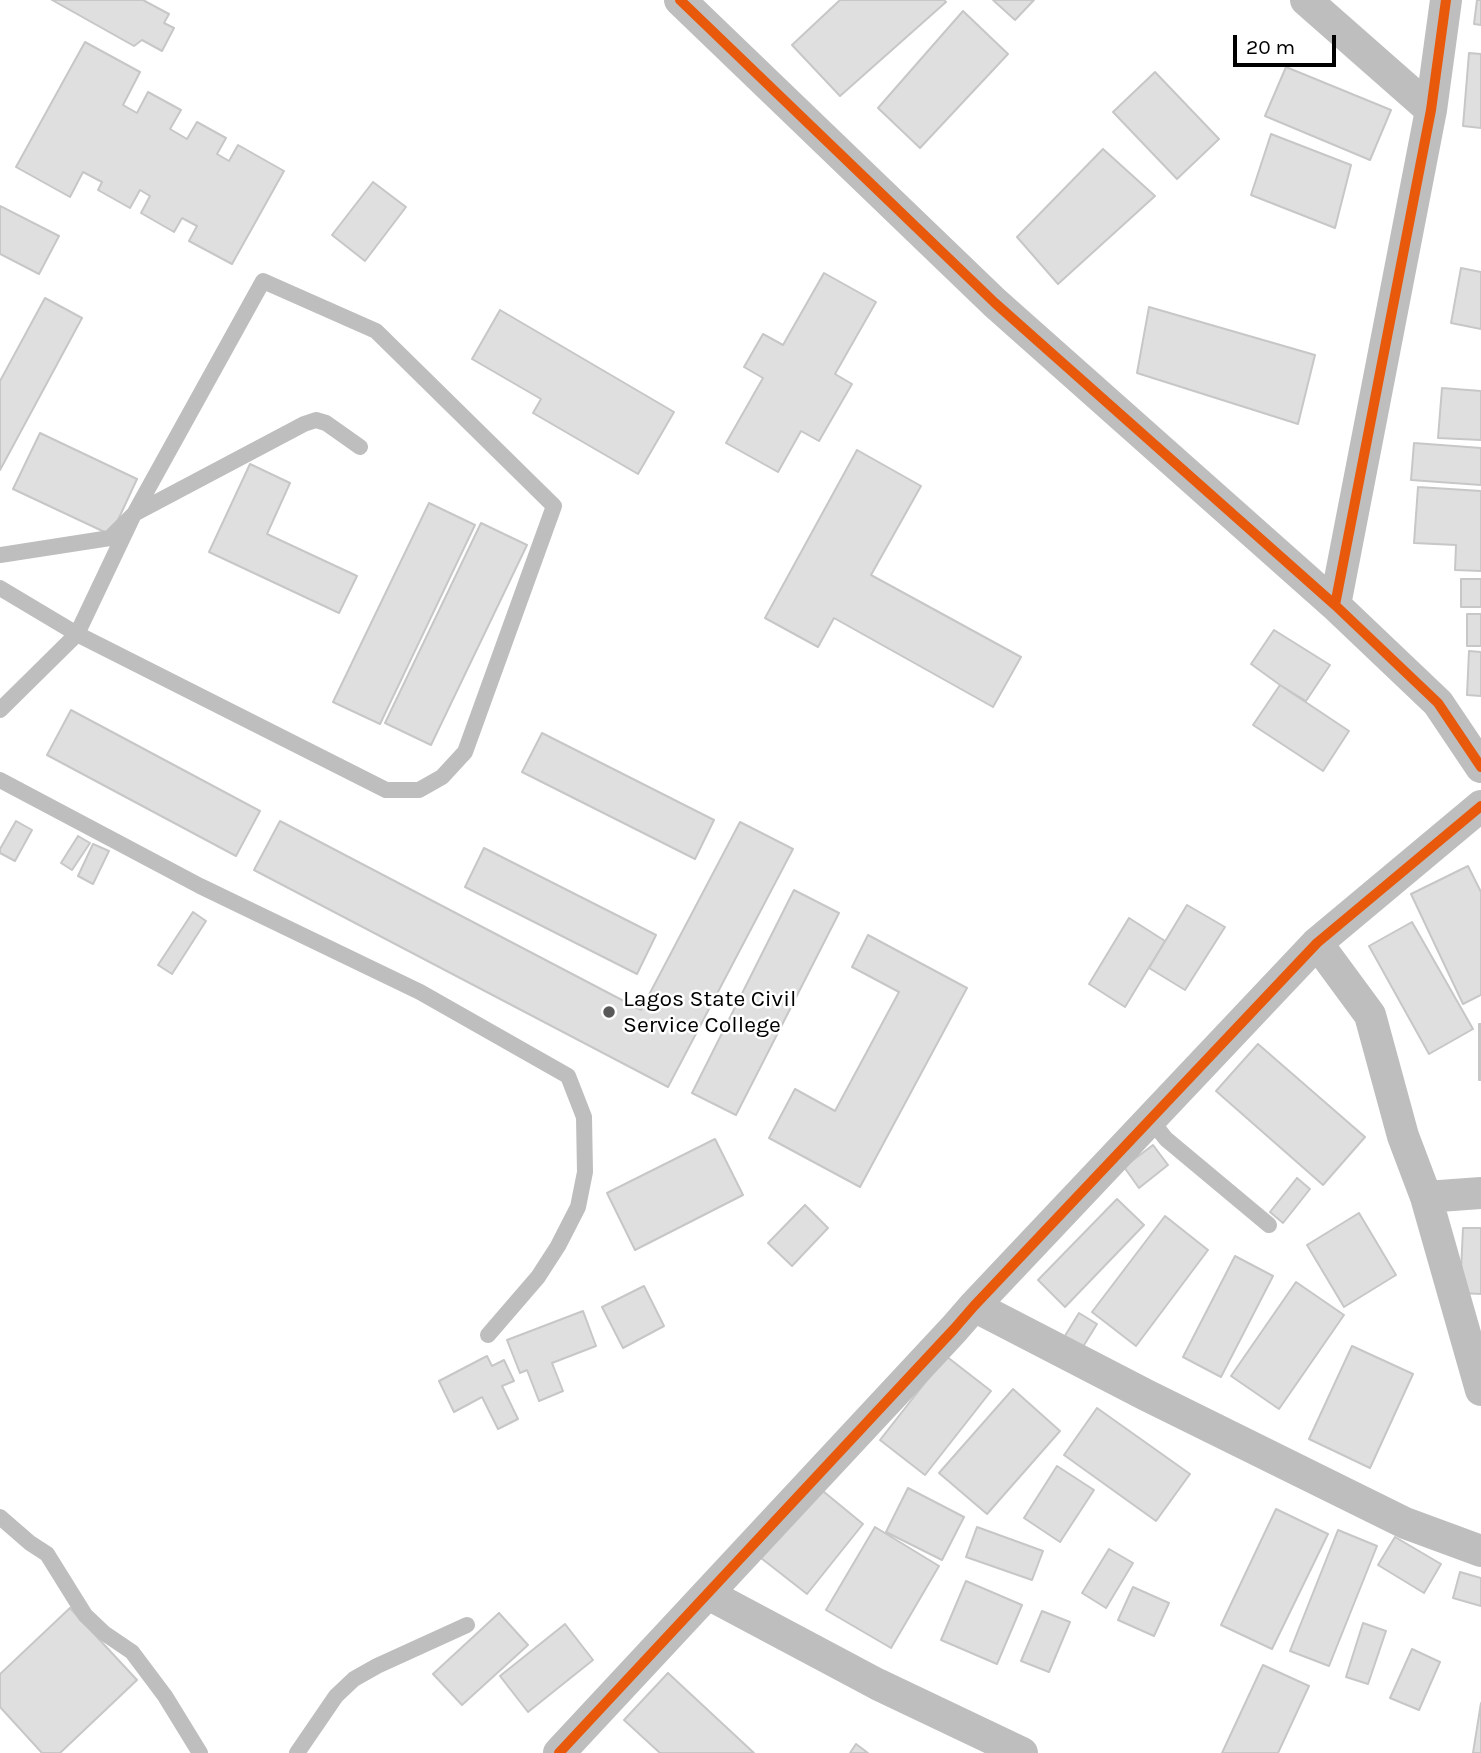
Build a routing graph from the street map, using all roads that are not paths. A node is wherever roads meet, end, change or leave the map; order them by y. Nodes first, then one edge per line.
1 (680, 0) edge
2 (1306, 0) edge
3 (1446, 0) edge
4 (1431, 110) junction
5 (360, 447) dead end
6 (134, 514) junction
7 (0, 555) edge
8 (0, 588) edge
9 (1335, 605) junction
10 (77, 634) junction
11 (0, 710) edge
12 (1481, 767) edge
13 (0, 780) edge
14 (1481, 806) edge
15 (1317, 943) junction
16 (1150, 1119) junction
17 (1481, 1193) edge
18 (1426, 1197) junction
19 (1269, 1225) dead end
20 (974, 1306) junction
21 (488, 1335) dead end
22 (1481, 1390) edge
23 (0, 1517) edge
24 (1481, 1551) edge
25 (708, 1594) junction
26 (467, 1625) dead end
27 (570, 1750) edge
28 (200, 1753) edge
29 (297, 1753) edge
30 (1022, 1753) edge

1 - 9 street
2 - 4 street
3 - 4 street
4 - 9 street
5 - 6 lane
6 - 7 lane
6 - 10 lane
6 - 10 lane
8 - 10 lane
9 - 12 street
10 - 11 lane
13 - 21 lane
14 - 15 street
15 - 16 street
15 - 18 street
16 - 19 lane
16 - 20 street
17 - 18 street
18 - 22 street
20 - 24 street
20 - 25 street
23 - 28 lane
25 - 27 street
25 - 30 street
26 - 29 lane

